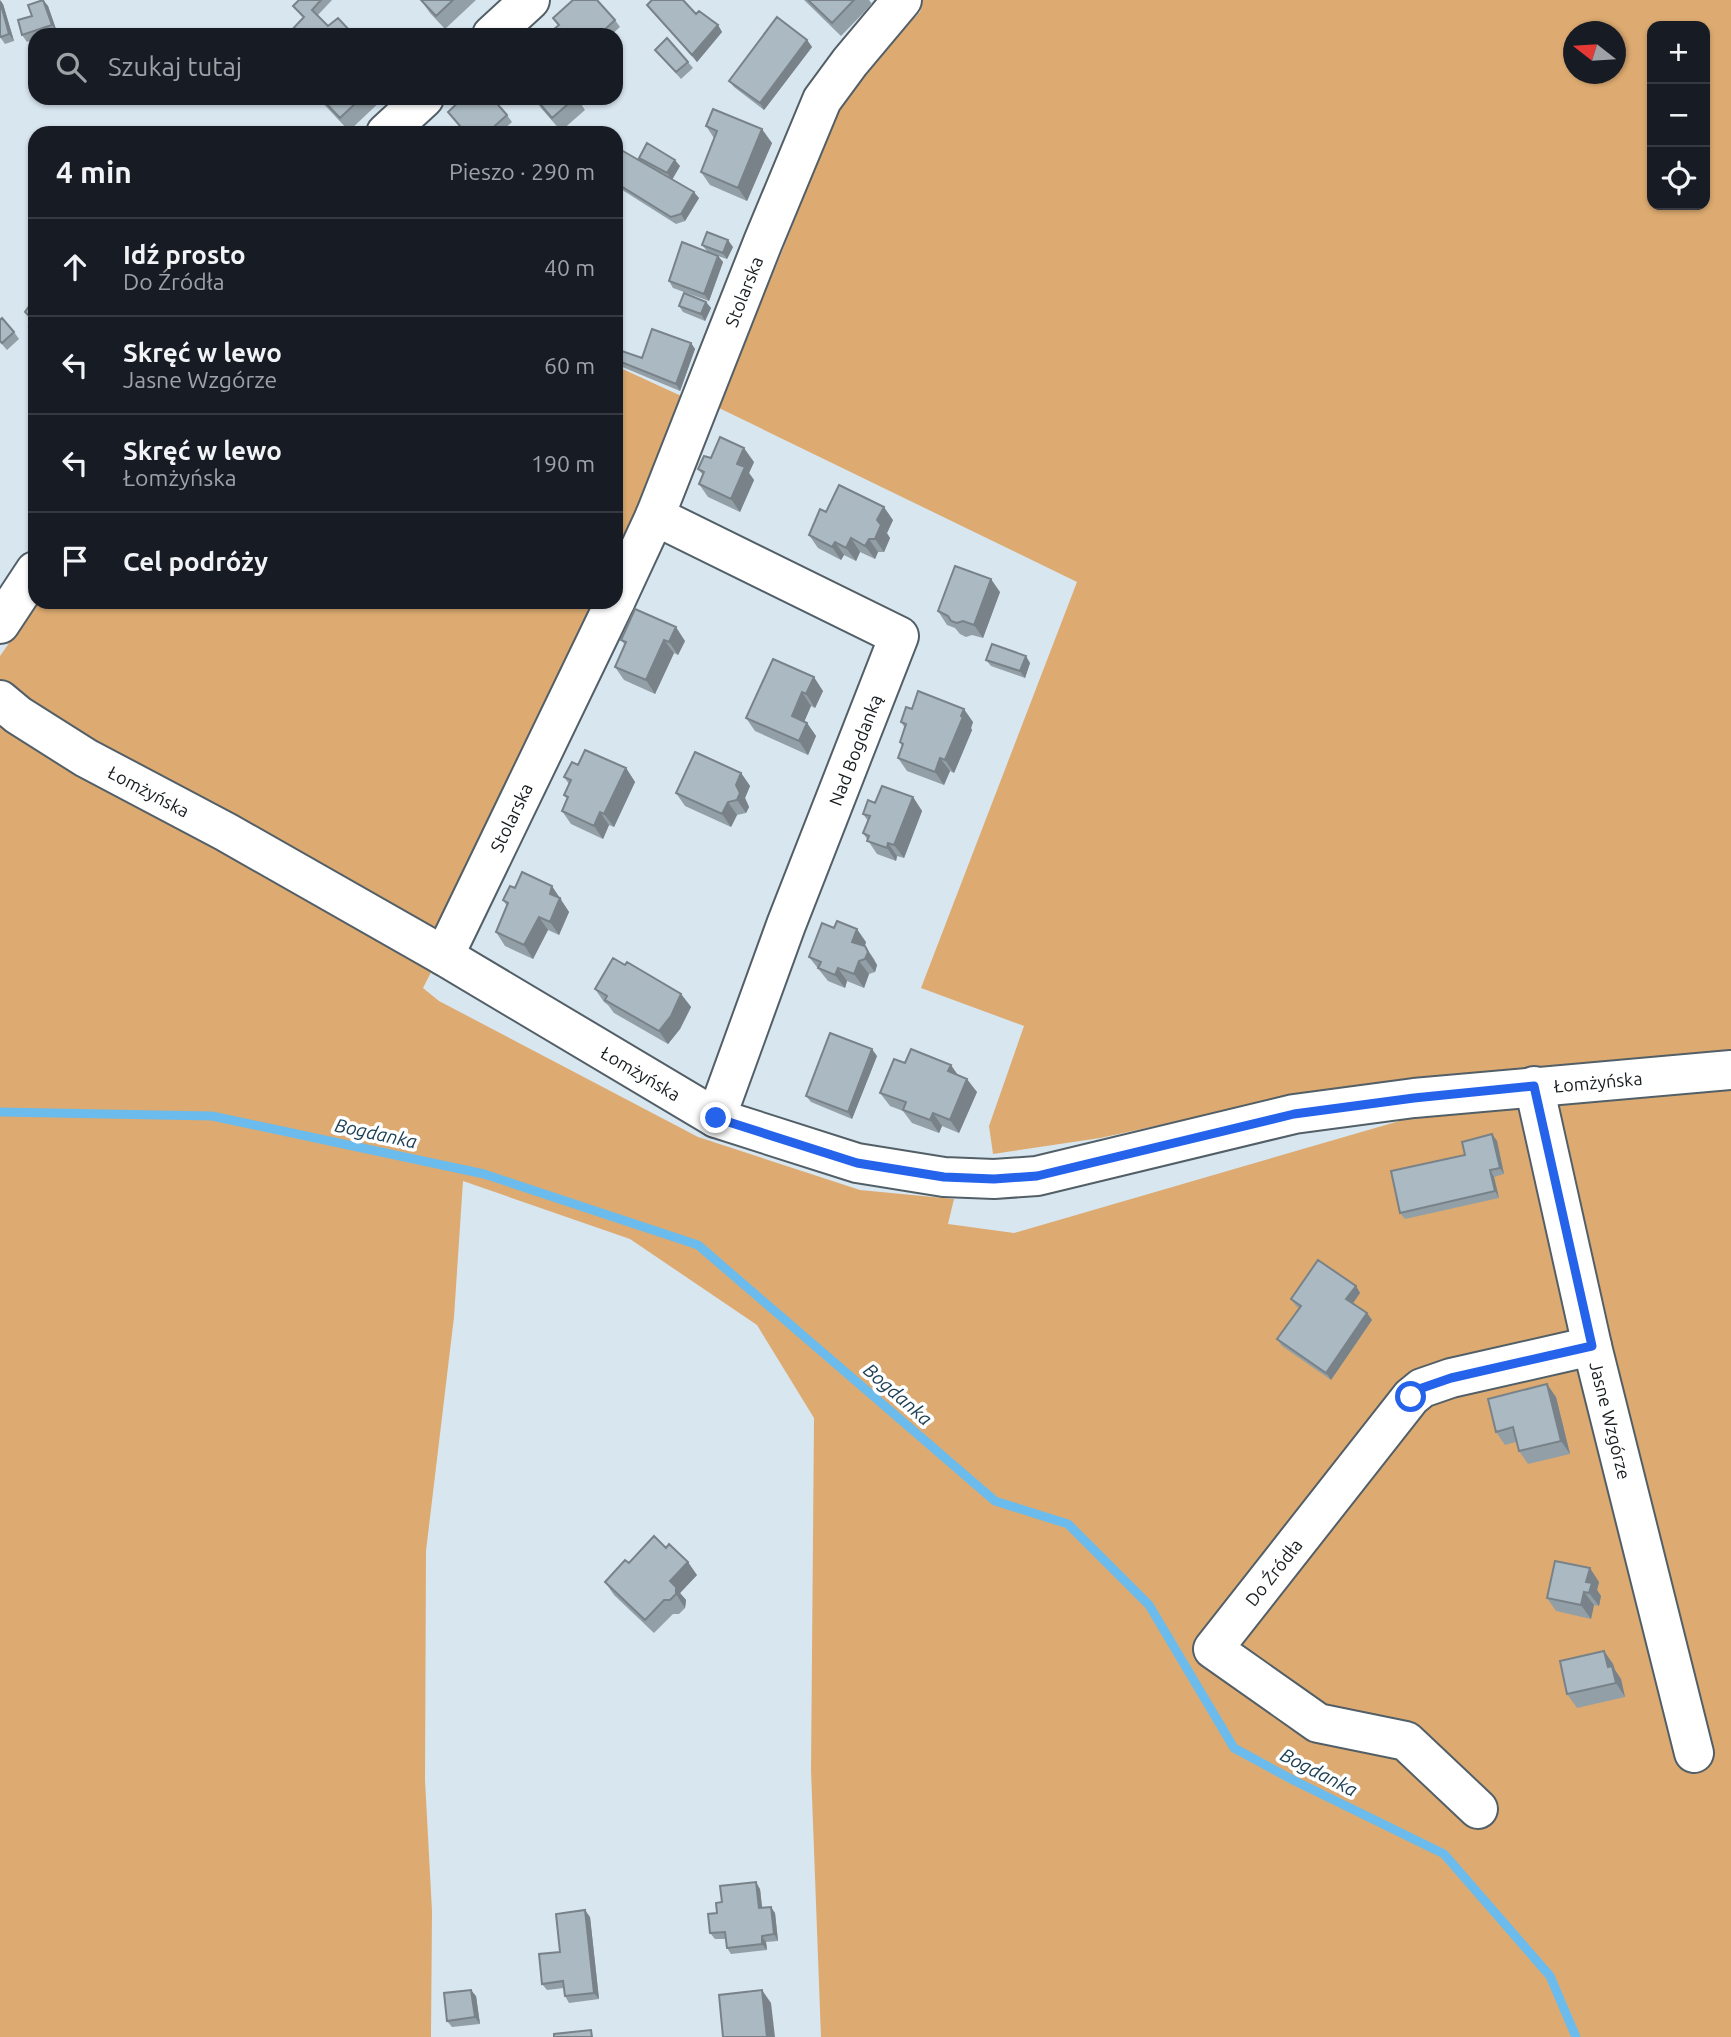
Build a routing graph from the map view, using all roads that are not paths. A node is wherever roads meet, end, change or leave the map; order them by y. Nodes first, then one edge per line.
1 (530, 0) edge
2 (902, 0) edge
3 (500, 28) edge
4 (416, 105) edge
5 (394, 126) edge
6 (655, 516) junction
7 (28, 582) edge
8 (623, 584) edge
9 (611, 609) edge
10 (0, 624) edge
11 (0, 700) edge
12 (444, 956) junction
13 (1731, 1070) edge
14 (1534, 1086) junction
15 (716, 1118) junction
16 (1592, 1346) junction
17 (1694, 1753) dead end
18 (1478, 1809) dead end

1 - 3 street
2 - 6 street, Stolarska
4 - 5 street
6 - 8 street, Stolarska
6 - 15 street, Nad Bogdanką
7 - 10 street
9 - 12 street, Stolarska
11 - 12 street, Łomżyńska
12 - 15 street, Łomżyńska
13 - 14 street, Łomżyńska
14 - 15 street, Łomżyńska
14 - 16 street, Jasne Wzgórze
16 - 17 street, Jasne Wzgórze
16 - 18 street, Do Źródła

